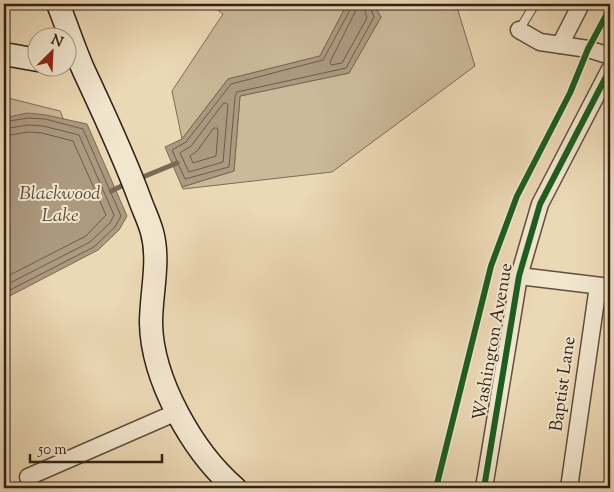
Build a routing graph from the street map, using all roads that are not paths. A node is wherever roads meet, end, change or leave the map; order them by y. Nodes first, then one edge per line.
1 (58, 4) edge
2 (534, 4) edge
3 (580, 4) edge
4 (64, 28) edge
5 (519, 30) joint
6 (560, 45) junction
7 (4, 54) edge
8 (610, 56) edge
9 (28, 58) edge
10 (610, 69) edge
11 (78, 72) edge
12 (519, 276) junction
13 (604, 286) edge
14 (176, 412) junction
15 (28, 477) dead end
16 (235, 488) edge
17 (484, 488) edge
18 (570, 488) edge

1 - 4 main road
2 - 5 lane
3 - 6 street
5 - 6 street
6 - 8 street
7 - 9 main road
10 - 12 street, Washington Avenue
11 - 14 main road
12 - 13 street
12 - 17 street, Washington Avenue
13 - 18 street, Baptist Lane
14 - 15 street
14 - 16 main road

